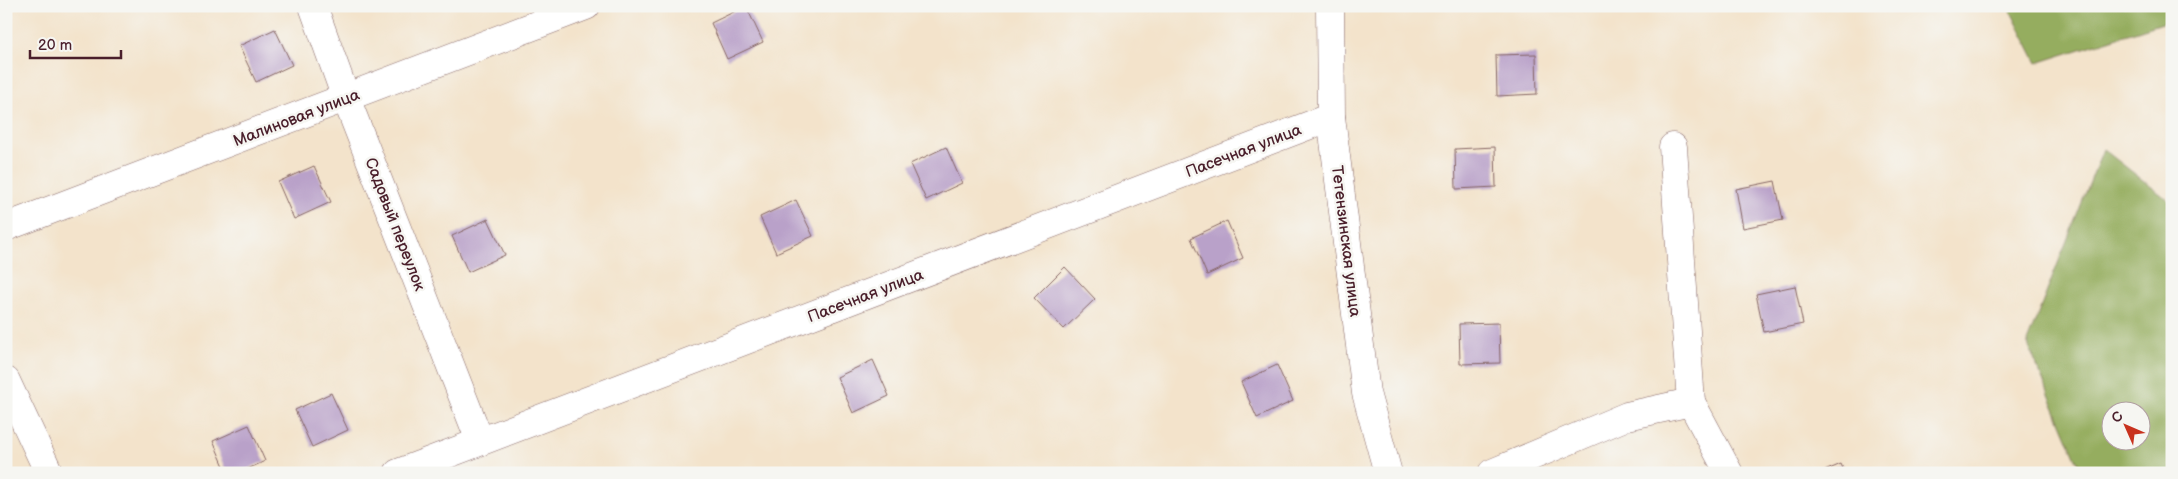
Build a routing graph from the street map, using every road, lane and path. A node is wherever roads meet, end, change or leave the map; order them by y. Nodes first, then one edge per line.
1 (313, 6) edge
2 (586, 6) edge
3 (1330, 6) edge
4 (346, 98) junction
5 (1331, 117) junction
6 (1673, 147) dead end
7 (6, 227) edge
8 (6, 381) edge
9 (1691, 402) junction
10 (480, 441) junction
11 (49, 473) edge
12 (398, 473) edge
13 (1388, 473) edge
14 (1492, 473) edge
15 (1729, 473) edge

1 - 4 street, Садовый переулок
2 - 4 street, Малиновая улица
3 - 5 street, Тетензинская улица
4 - 7 street, Малиновая улица
4 - 10 street, Садовый переулок
5 - 10 street, Пасечная улица
5 - 13 street, Тетензинская улица
6 - 9 street
8 - 11 street
9 - 14 street
9 - 15 street
10 - 12 street, Пасечная улица

